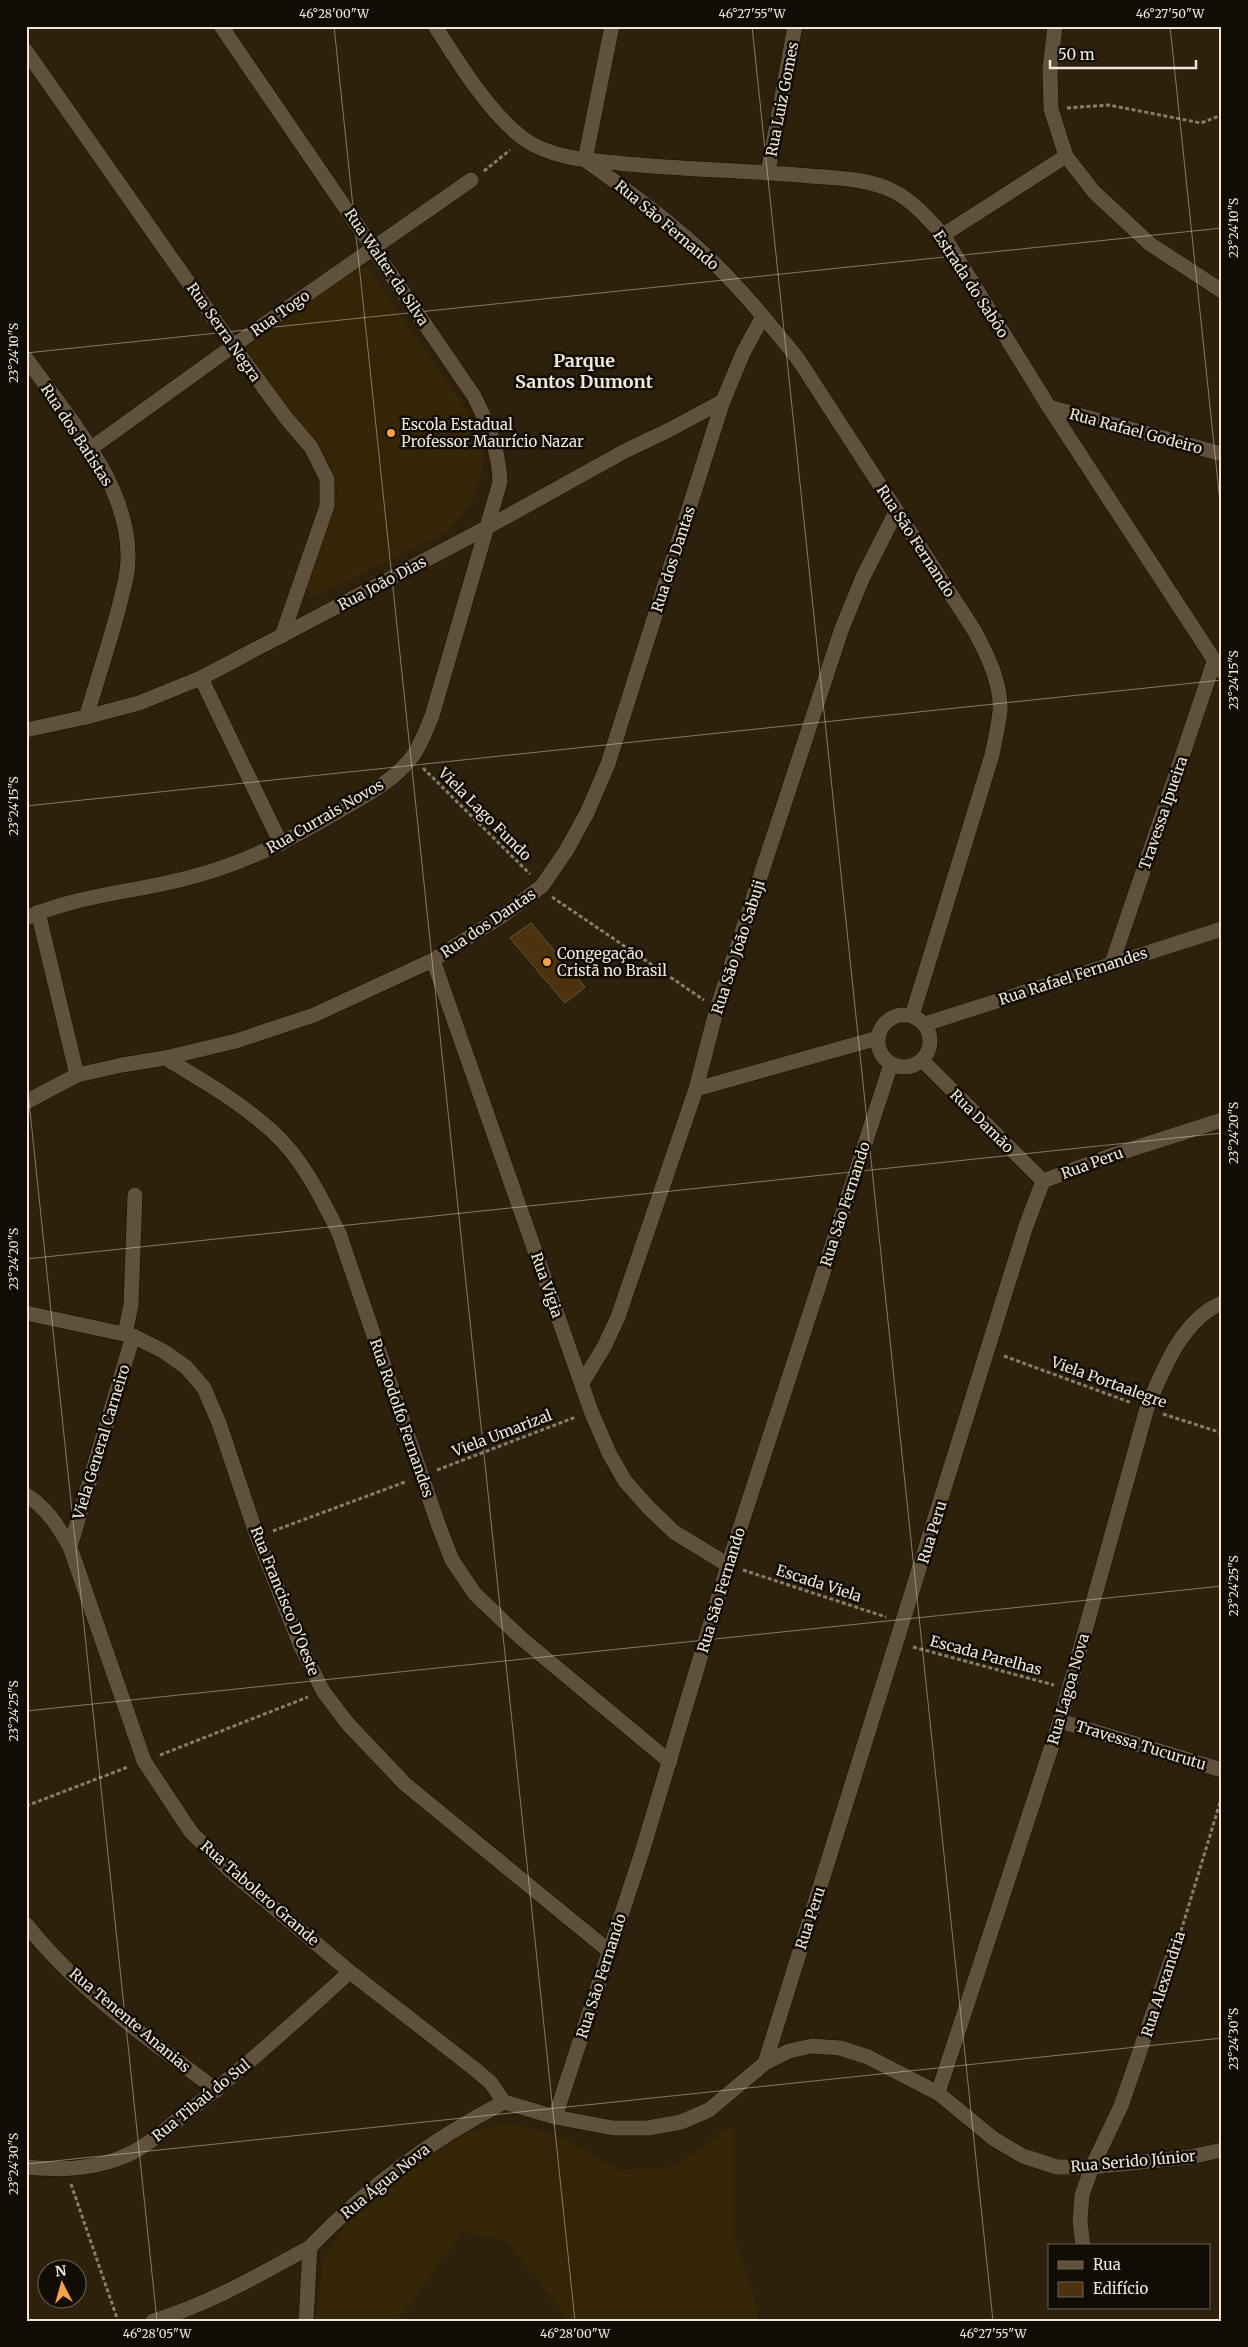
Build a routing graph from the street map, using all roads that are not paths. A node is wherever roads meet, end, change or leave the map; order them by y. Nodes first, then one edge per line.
1 (221, 26) edge
2 (435, 26) edge
3 (612, 26) edge
4 (795, 26) edge
5 (1055, 26) edge
6 (26, 50) edge
7 (1066, 156) junction
8 (586, 160) junction
9 (768, 172) junction
10 (471, 180) road end
11 (943, 235) junction
12 (374, 248) junction
13 (1222, 291) edge
14 (763, 316) junction
15 (233, 346) junction
16 (26, 358) edge
17 (723, 401) junction
18 (1049, 407) junction
19 (90, 449) junction
20 (1222, 454) edge
21 (896, 512) junction
22 (488, 527) junction
23 (282, 636) junction
24 (1218, 667) edge
25 (201, 678) junction
26 (86, 717) junction
27 (26, 730) edge
28 (281, 844) junction
29 (32, 915) edge
30 (1222, 929) edge
31 (433, 960) junction
32 (1112, 963) junction
33 (919, 1020) junction
34 (878, 1038) junction
35 (165, 1058) junction
36 (922, 1060) junction
37 (891, 1064) junction
38 (77, 1075) junction
39 (696, 1089) junction
40 (26, 1102) edge
41 (1222, 1120) edge
42 (1043, 1181) junction
43 (135, 1196) dead end
44 (1222, 1303) edge
45 (26, 1313) edge
46 (129, 1335) junction
47 (582, 1383) junction
48 (26, 1495) edge
49 (70, 1547) junction
50 (728, 1565) junction
51 (1060, 1721) junction
52 (670, 1762) junction
53 (1222, 1770) edge
54 (26, 1924) edge
55 (1176, 1946) road end
56 (610, 1951) junction
57 (350, 1972) junction
58 (765, 2064) junction
59 (217, 2090) junction
60 (938, 2093) junction
61 (504, 2102) junction
62 (555, 2117) junction
63 (1222, 2150) edge
64 (26, 2156) edge
65 (26, 2167) edge
66 (1092, 2167) junction
67 (42, 2168) junction
68 (1083, 2244) edge
69 (310, 2247) junction
70 (153, 2321) edge
71 (306, 2321) edge

1 - 12 street, Rua Walter da Silva
2 - 8 street, Estrada do Sabôo
3 - 8 street
4 - 9 street, Rua Luiz Gomes
5 - 7 street
6 - 15 street, Rua Serra Negra
7 - 11 street
7 - 13 street
8 - 9 street, Estrada do Sabôo
8 - 14 street, Rua São Fernando
9 - 11 street, Estrada do Sabôo
10 - 12 street, Rua Togo
11 - 18 street, Estrada do Sabôo
12 - 15 street, Rua Togo
12 - 22 street, Rua Walter da Silva
14 - 17 street, Rua dos Dantas
14 - 21 street, Rua São Fernando
15 - 19 street, Rua Togo
15 - 23 street, Rua Serra Negra
16 - 19 street, Rua dos Batistas
17 - 22 street, Rua João Dias
17 - 31 street, Rua dos Dantas
18 - 20 street, Rua Rafael Godeiro
18 - 24 street, Estrada do Sabôo
19 - 26 street, Rua dos Batistas
21 - 33 street, Rua São Fernando
21 - 39 street, Rua São João Sabuji
22 - 23 street, Rua João Dias
22 - 28 street, Rua Currais Novos
23 - 25 street, Rua João Dias
24 - 32 street, Travessa Ipueira
25 - 26 street, Rua João Dias
25 - 28 street
26 - 27 street, Rua João Dias
28 - 29 street, Rua Currais Novos
29 - 38 street
30 - 32 street, Rua Rafael Fernandes
31 - 35 street, Rua dos Dantas
31 - 47 street, Rua Vigia
32 - 33 street, Rua Rafael Fernandes
33 - 34 street
33 - 36 street
34 - 37 street
34 - 39 street
35 - 38 street, Rua dos Dantas
35 - 52 street, Rua Rodolfo Fernandes
36 - 37 street
36 - 42 street, Rua Damão
37 - 50 street, Rua São Fernando
38 - 40 street, Rua dos Dantas
39 - 47 street, Rua São João Sabuji
41 - 42 street, Rua Peru
42 - 58 street, Rua Peru
43 - 46 street, Viela General Carneiro
44 - 51 street, Rua Lagoa Nova
45 - 46 street, Rua Francisco D'Oeste
46 - 49 street, Viela General Carneiro
46 - 56 street, Rua Francisco D'Oeste
47 - 50 street, Rua Vigia
48 - 49 street, Rua Tabolero Grande
49 - 57 street, Rua Tabolero Grande
50 - 52 street, Rua São Fernando
51 - 53 street, Travessa Tucurutu
51 - 60 street, Rua Lagoa Nova
52 - 56 street, Rua São Fernando
54 - 59 street, Rua Tenente Ananias
55 - 66 street, Rua Alexandria
56 - 62 street, Rua São Fernando
57 - 59 street, Rua Tibaú do Sul
57 - 61 street, Rua Tabolero Grande
58 - 60 street, Rua Serido Júnior
58 - 62 street, Rua Serido Júnior
59 - 67 street, Rua Tibaú do Sul
60 - 66 street, Rua Serido Júnior
61 - 62 street, Rua Serido Júnior
61 - 69 street, Rua Água Nova
63 - 66 street, Rua Serido Júnior
64 - 67 street
65 - 67 street, Rua Tibaú do Sul
66 - 68 street, Rua Alexandria
69 - 70 street
69 - 71 street

